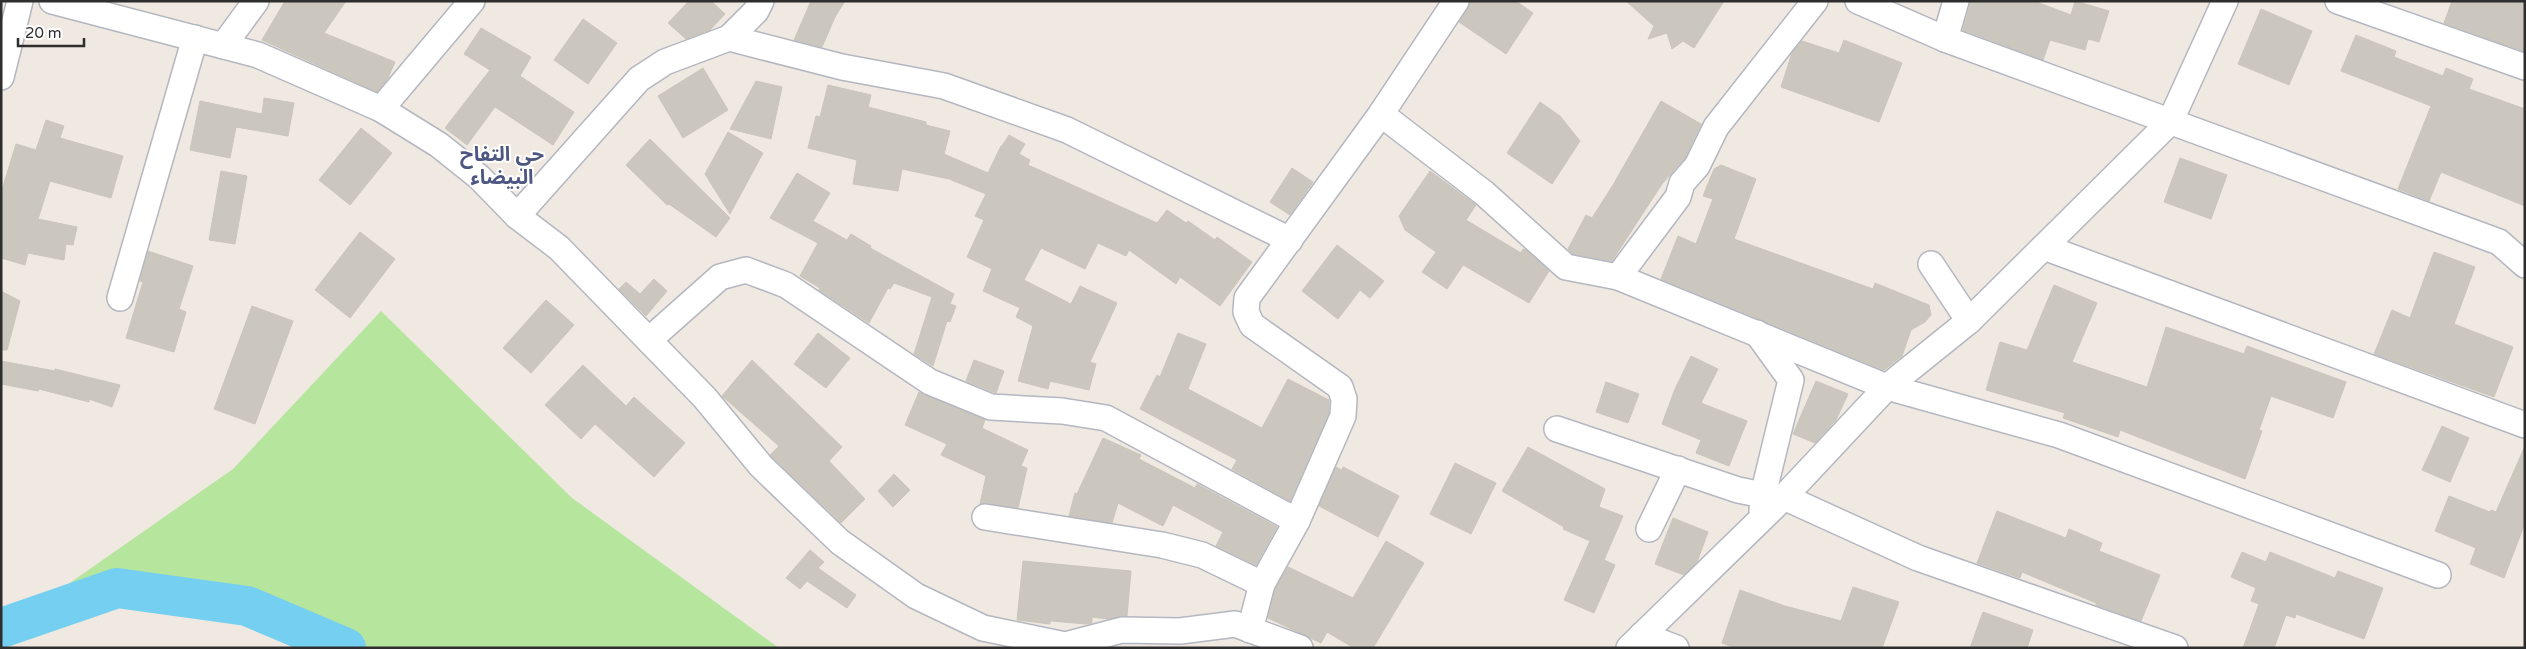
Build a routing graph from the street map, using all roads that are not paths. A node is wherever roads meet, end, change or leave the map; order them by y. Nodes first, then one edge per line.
1 (20, 1) edge
2 (52, 1) edge
3 (256, 1) edge
4 (472, 1) edge
5 (761, 1) edge
6 (1456, 1) edge
7 (1815, 1) edge
8 (1858, 1) edge
9 (1956, 1) edge
10 (2225, 1) edge
11 (2338, 1) edge
12 (195, 38) junction
13 (729, 38) junction
14 (1945, 39) junction
15 (223, 46) junction
16 (2525, 67) edge
17 (1, 77) edge
18 (381, 109) junction
19 (1381, 114) junction
20 (2170, 122) junction
21 (517, 216) junction
22 (1290, 240) junction
23 (2044, 247) junction
24 (1931, 264) dead end
25 (2525, 264) edge
26 (1618, 277) junction
27 (120, 298) dead end
28 (1970, 321) junction
29 (1757, 333) junction
30 (649, 340) junction
31 (1887, 387) junction
32 (2525, 425) edge
33 (1557, 429) dead end
34 (1678, 469) junction
35 (1770, 504) junction
36 (984, 517) dead end
37 (1297, 521) junction
38 (1649, 529) dead end
39 (2438, 574) dead end
40 (1262, 584) junction
41 (1250, 630) junction
42 (1636, 641) edge
43 (1300, 648) edge
44 (1676, 648) edge
45 (2175, 648) edge

1 - 17 street
2 - 12 street
3 - 15 street
4 - 18 street
5 - 13 street
6 - 19 street
7 - 26 street
8 - 14 street
9 - 14 street
10 - 20 street
11 - 16 street
12 - 15 street
12 - 27 street
13 - 21 street
13 - 22 street
14 - 20 street
15 - 18 street
18 - 21 street
19 - 22 street
19 - 26 street
20 - 23 street
20 - 25 street
21 - 30 street
22 - 37 street
23 - 28 street
23 - 32 street
24 - 28 street
26 - 29 street
28 - 31 street
29 - 31 street
29 - 35 street
30 - 37 street
30 - 41 street
31 - 35 street
31 - 39 street
33 - 34 street
34 - 35 street
34 - 38 street
35 - 42 street
35 - 45 street
36 - 40 street
37 - 40 street
40 - 41 street
41 - 43 street
42 - 44 street

